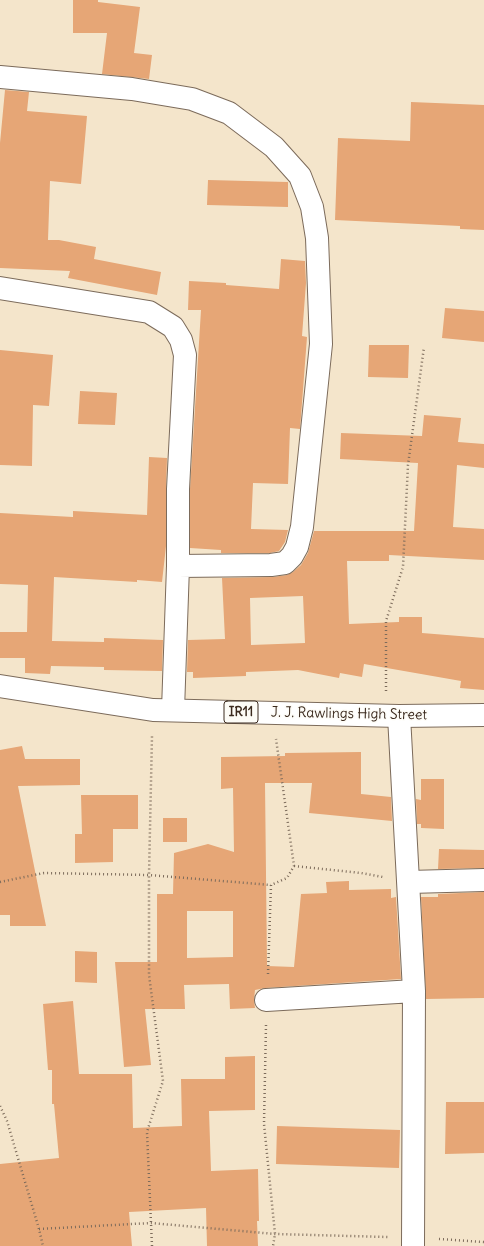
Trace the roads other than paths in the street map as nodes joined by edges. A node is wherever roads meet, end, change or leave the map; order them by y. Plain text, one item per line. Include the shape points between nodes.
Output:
1 (0, 77) edge
2 (0, 288) edge
3 (178, 566) junction
4 (0, 686) edge
5 (163, 710) junction
6 (484, 715) edge
7 (393, 716) junction
8 (484, 880) edge
9 (409, 882) junction
10 (414, 992) junction
11 (266, 1000) dead end
12 (413, 1242) edge

1 - 3 street via 132,89 192,99 229,114 274,147 300,176 312,207 317,238 321,344 302,528 297,547 285,563
2 - 3 street via 149,312 173,327 181,340 185,355 178,489
3 - 5 street
4 - 5 street, J. J. Rawlings High Street / IR11
5 - 7 street, J. J. Rawlings High Street / IR11
6 - 7 street, J. J. Rawlings High Street / IR11
7 - 9 street
8 - 9 street
9 - 10 street
10 - 11 street
10 - 12 street

